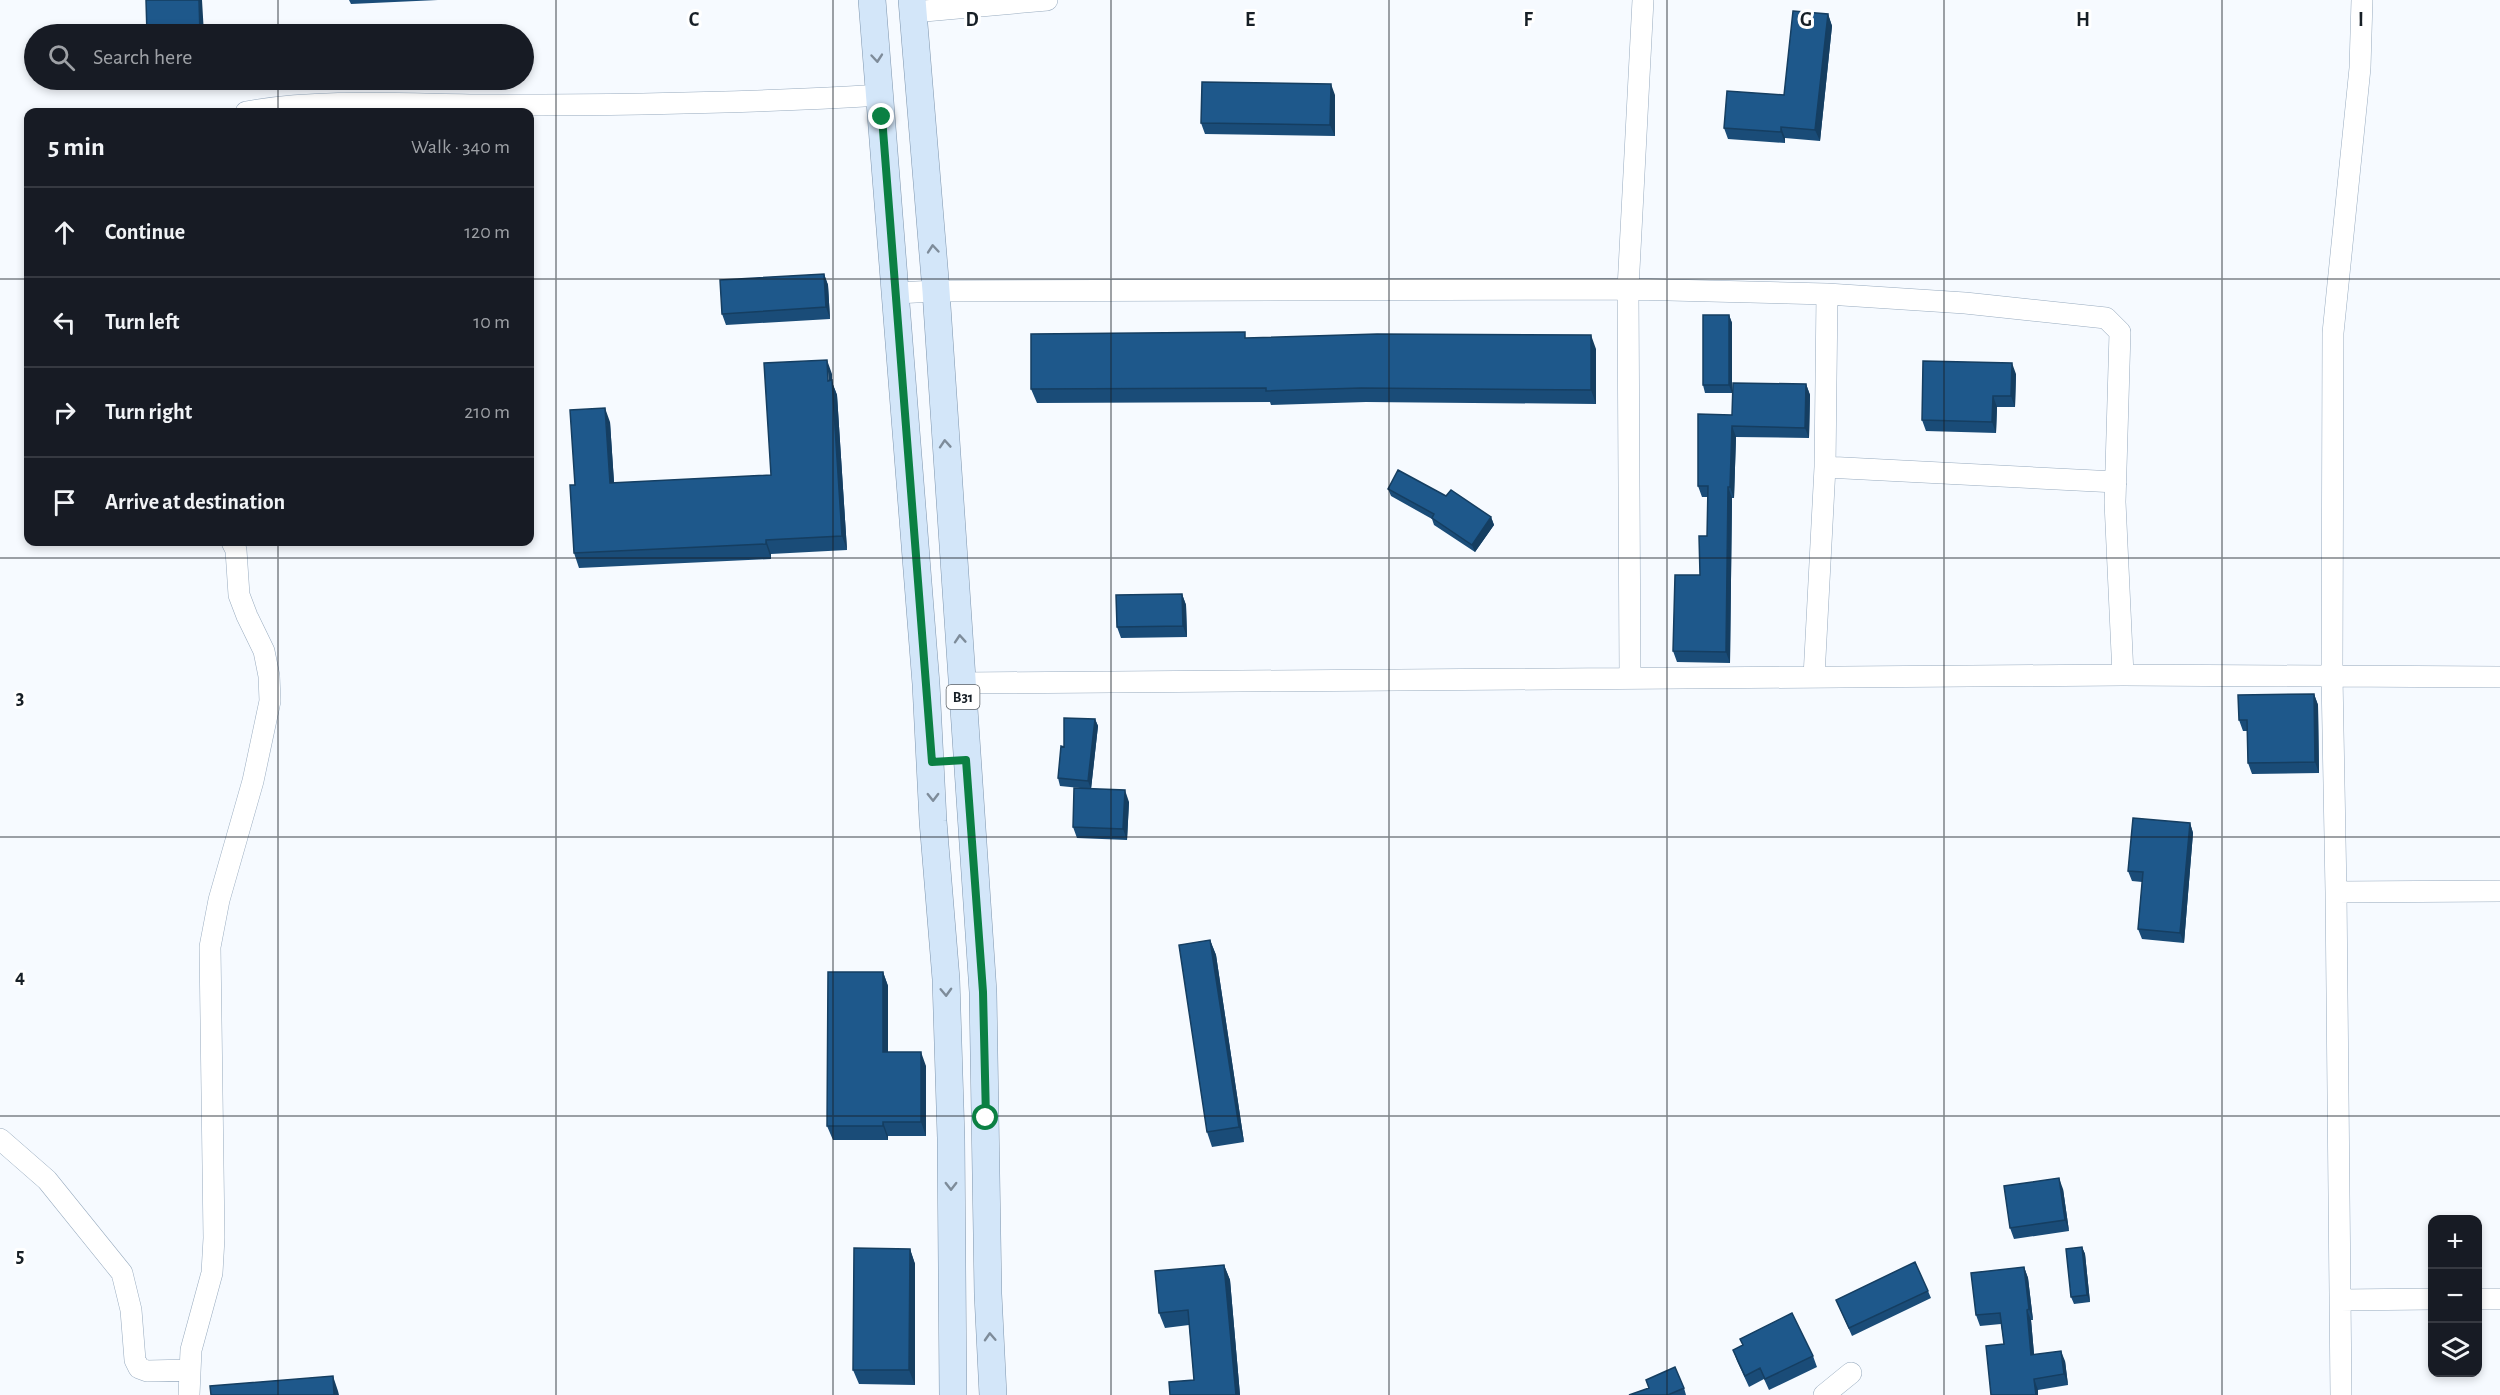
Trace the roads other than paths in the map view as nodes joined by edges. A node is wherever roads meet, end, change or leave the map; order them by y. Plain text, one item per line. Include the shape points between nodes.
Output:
1 (872, 0) edge
2 (1047, 0) edge
3 (1643, 0) edge
4 (2362, 0) edge
5 (912, 6) edge
6 (880, 95) junction
7 (276, 108) edge
8 (1628, 289) junction
9 (936, 291) junction
10 (896, 293) junction
11 (1827, 294) junction
12 (1825, 467) junction
13 (2116, 482) junction
14 (233, 546) edge
15 (2123, 675) junction
16 (1814, 676) junction
17 (2332, 676) junction
18 (1630, 677) junction
19 (2500, 677) edge
20 (963, 683) junction
21 (966, 760) junction
22 (932, 762) junction
23 (2500, 891) edge
24 (2336, 892) junction
25 (0, 1139) edge
26 (2428, 1299) edge
27 (2482, 1299) edge
28 (2500, 1299) edge
29 (2340, 1300) junction
30 (190, 1370) junction
31 (1851, 1373) dead end
32 (189, 1395) edge
33 (953, 1395) edge
34 (993, 1395) edge
35 (1824, 1395) edge
36 (2341, 1395) edge

1 -> 6 main road, B31
2 - 5 street
3 - 8 street
4 - 17 street via 2360,68 2333,333
9 -> 5 main road, B31
6 - 7 street via 573,105
6 - 10 main road, B31
8 - 9 street
8 - 11 street
8 - 18 street
9 - 10 street
20 -> 9 main road, B31
10 - 22 main road, B31
11 - 12 street
11 - 13 street via 2106,318 2120,332
12 - 13 street
12 - 16 street
13 - 15 street
14 - 30 street via 239,594 264,651 270,701 210,947 214,1239 212,1273 191,1350
15 - 16 street
15 - 17 street
16 - 18 street
17 - 19 street
17 - 24 street
18 - 20 street
20 - 21 main road, B31
21 - 22 main road
34 -> 21 main road, B31 via 987,1294 983,992
22 -> 33 main road, B31 via 946,979
23 - 24 street
24 - 29 street
25 - 30 street via 47,1180 122,1273 139,1368
26 - 29 street
27 - 28 street
29 - 36 street
30 - 32 street
31 - 35 street

